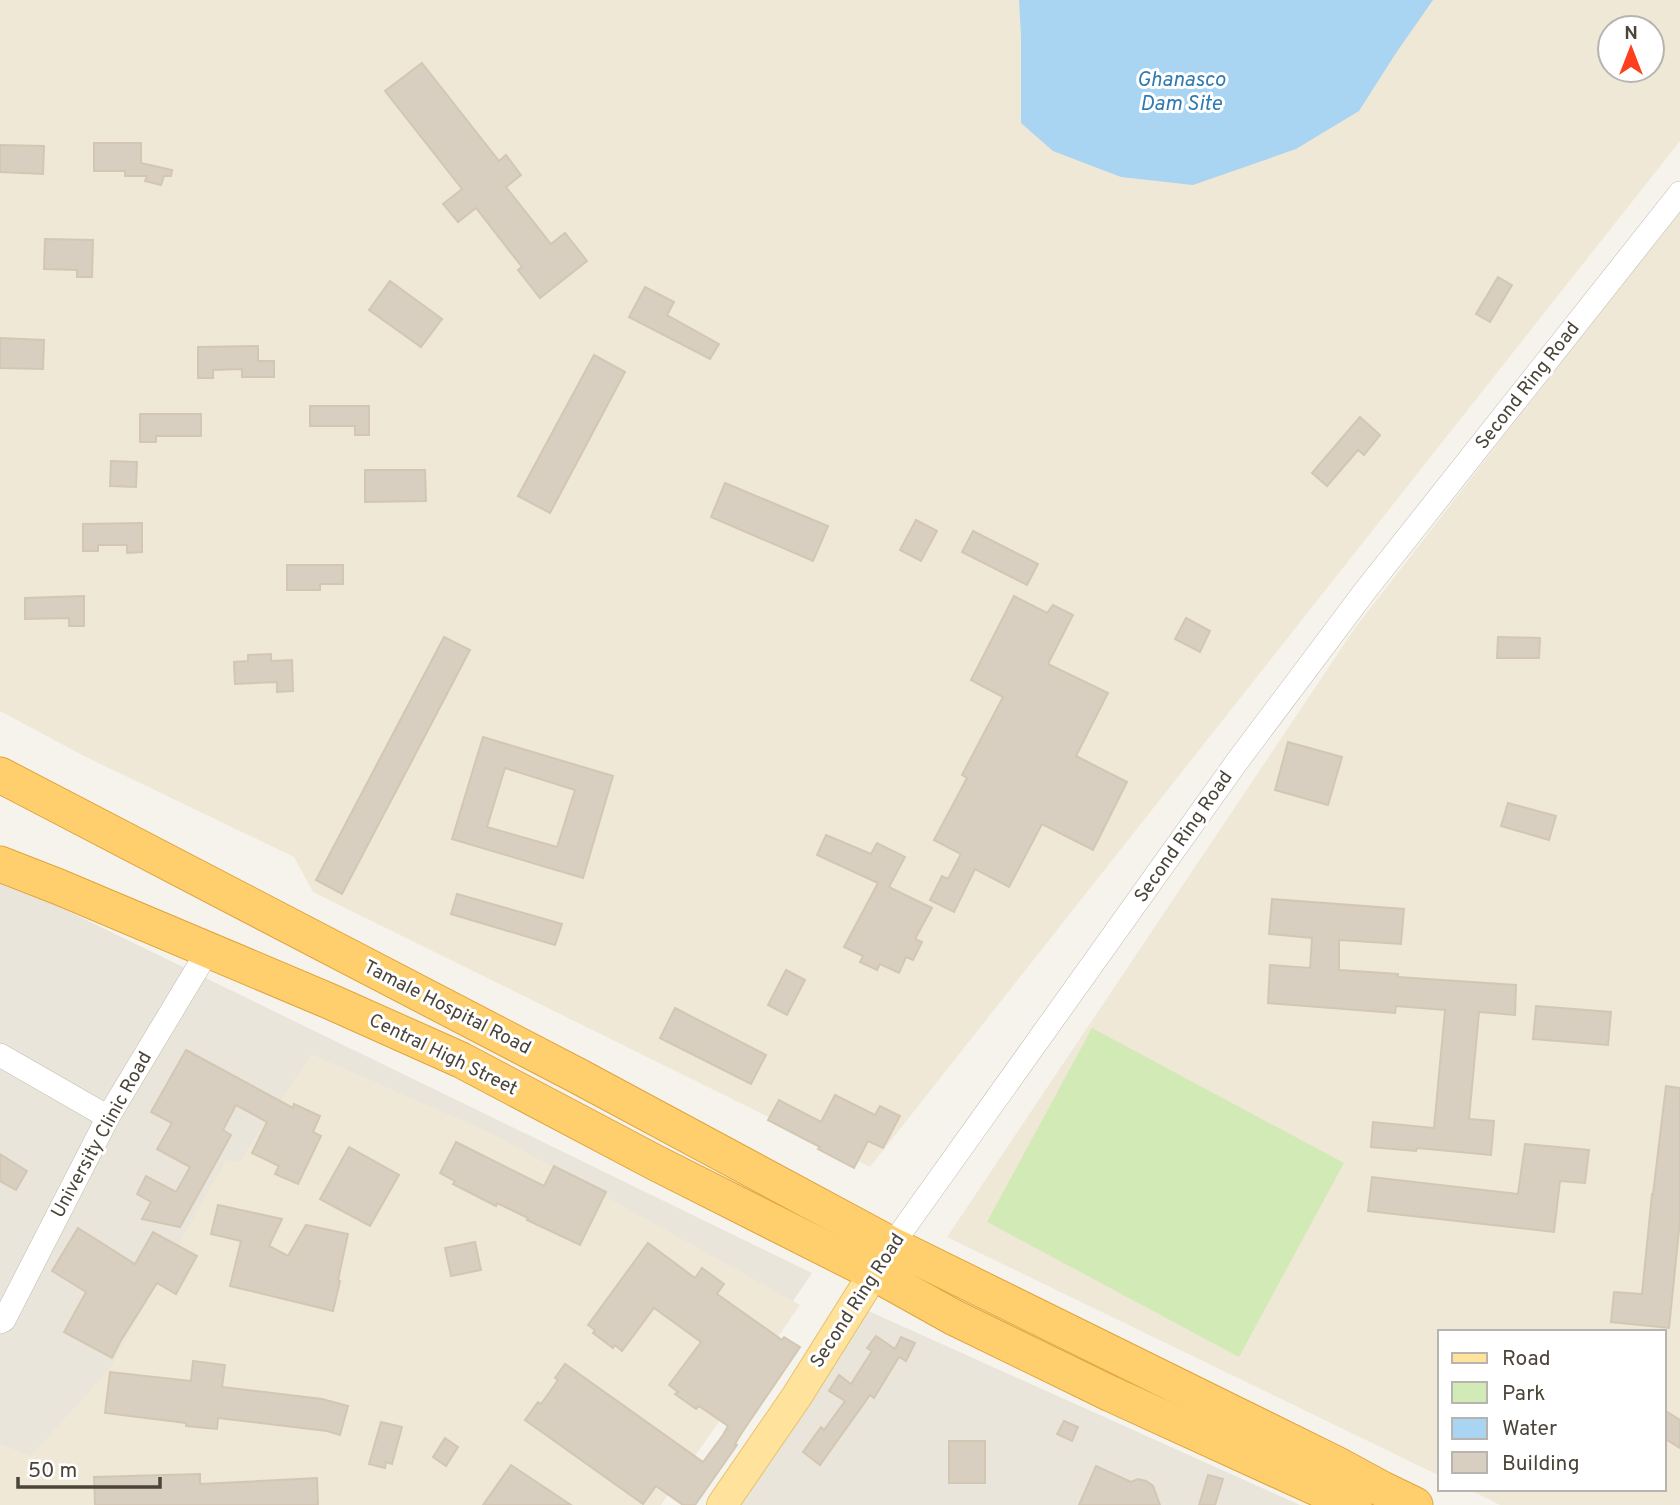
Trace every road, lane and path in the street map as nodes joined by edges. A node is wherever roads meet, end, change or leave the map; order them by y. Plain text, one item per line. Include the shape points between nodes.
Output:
1 (1680, 193) edge
2 (0, 775) edge
3 (0, 864) edge
4 (208, 949) junction
5 (0, 1055) edge
6 (108, 1116) junction
7 (892, 1245) junction
8 (874, 1273) junction
9 (0, 1322) edge
10 (722, 1505) edge
11 (1354, 1505) edge
12 (1415, 1505) edge

1 - 7 street, Second Ring Road via 1340,623
2 - 7 highway, Tamale Hospital Road
3 - 4 highway, Central High Street
4 - 6 street, University Clinic Road
4 - 8 highway, Central High Street via 461,1060
5 - 6 street
6 - 9 street, University Clinic Road
7 - 8 main road, Second Ring Road
7 - 12 highway, Tamale Hospital Road
8 - 10 main road, Second Ring Road
8 - 11 highway, Central High Street via 1086,1382

